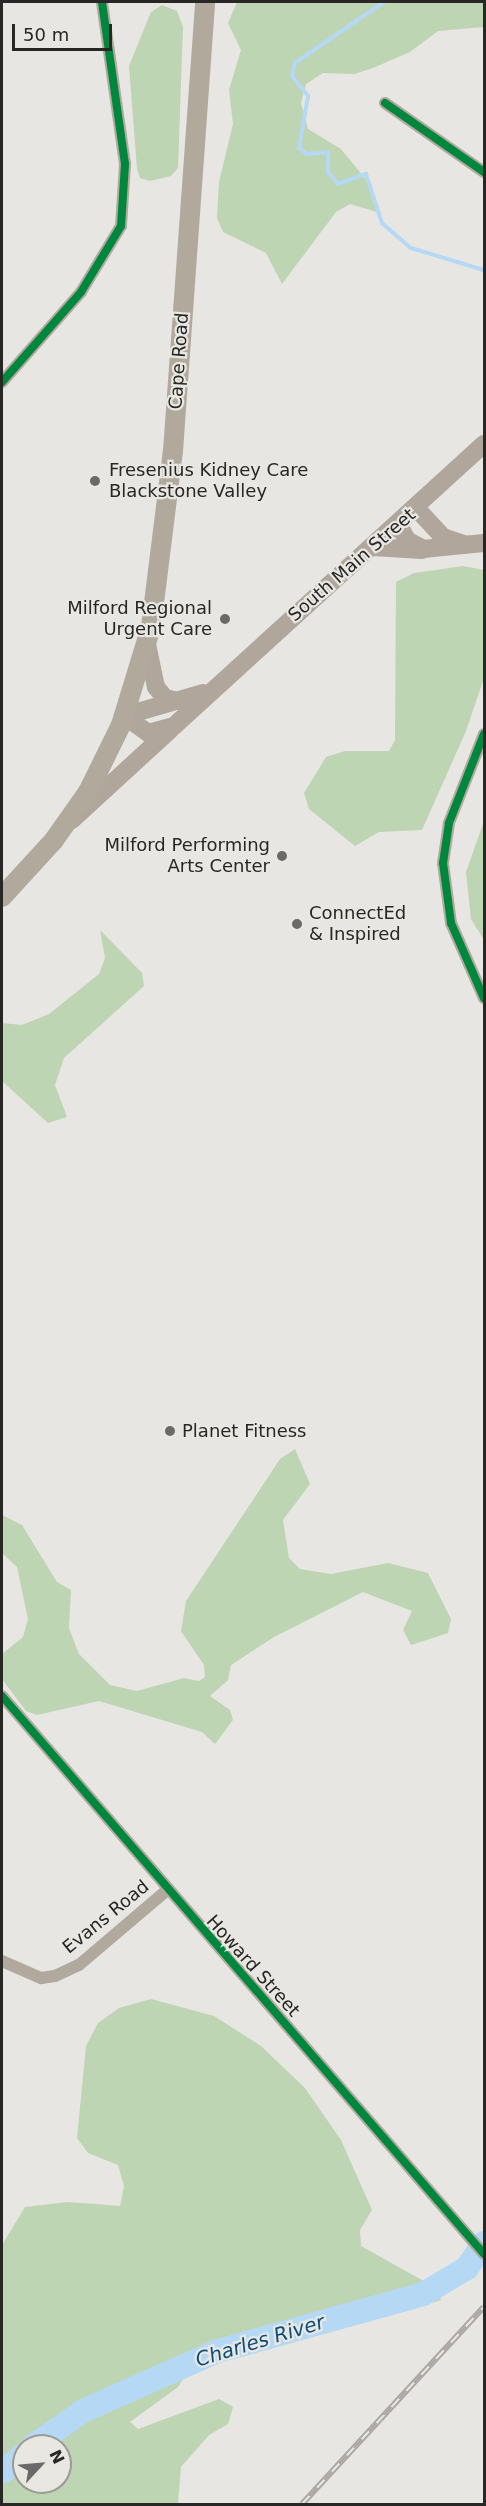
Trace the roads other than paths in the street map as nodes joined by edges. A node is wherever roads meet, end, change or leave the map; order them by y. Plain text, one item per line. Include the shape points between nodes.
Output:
1 (102, 2) edge
2 (206, 2) edge
3 (385, 103) dead end
4 (484, 172) edge
5 (2, 382) edge
6 (484, 444) edge
7 (417, 509) junction
8 (399, 525) junction
9 (484, 543) edge
10 (465, 545) junction
11 (373, 547) junction
12 (428, 549) junction
13 (147, 644) junction
14 (216, 684) junction
15 (182, 702) junction
16 (124, 716) junction
17 (177, 723) junction
18 (484, 734) edge
19 (66, 825) junction
20 (2, 897) edge
21 (484, 998) edge
22 (2, 1696) edge
23 (166, 1891) junction
24 (2, 1961) edge
25 (484, 2254) edge

1 - 5 street via 125,164 120,226 89,283
2 - 13 main road, Cape Road via 168,498
3 - 4 street
6 - 7 main road, South Main Street
7 - 8 main road, South Main Street
7 - 10 main road via 443,537
8 - 11 main road, South Main Street
8 - 12 main road via 411,543
9 - 10 main road
10 - 12 main road
11 - 12 main road
11 - 14 main road, South Main Street
13 - 15 main road via 156,687 169,700
13 - 16 main road, Cape Road
14 - 15 main road, South Main Street
14 - 17 main road, South Main Street
15 - 16 main road, South Main Street
16 - 17 main road, South Main Street via 148,733
16 - 19 main road
17 - 19 main road
18 - 21 street via 449,823 443,863 451,923
19 - 20 main road
22 - 23 street, Howard Street
23 - 24 street, Evans Road via 79,1965 55,1977 41,1978
23 - 25 street, Howard Street

